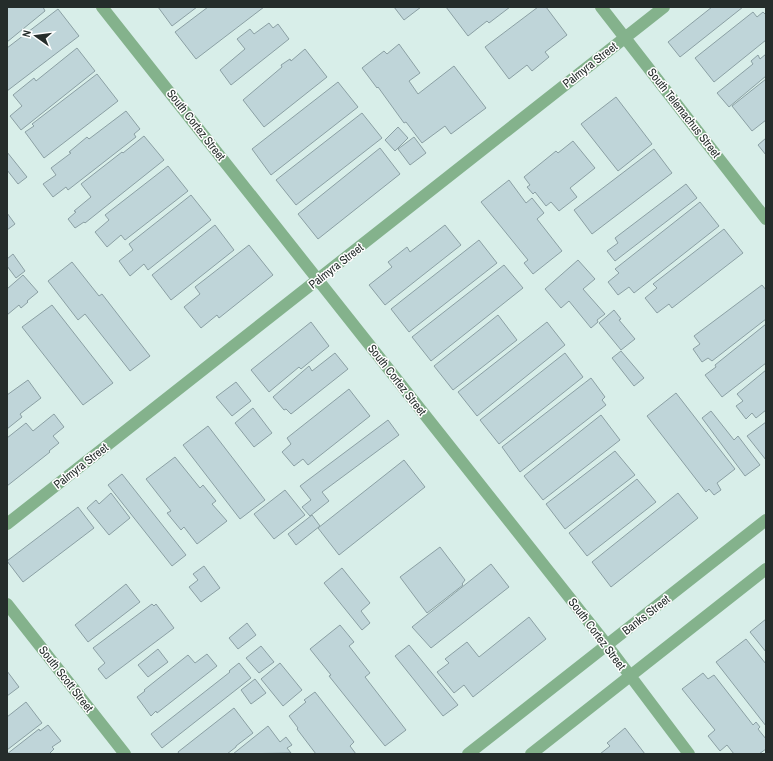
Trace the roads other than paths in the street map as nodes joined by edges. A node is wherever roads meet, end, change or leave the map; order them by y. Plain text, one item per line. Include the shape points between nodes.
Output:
1 (102, 7) edge
2 (601, 7) edge
3 (664, 7) edge
4 (625, 38) junction
5 (766, 219) edge
6 (318, 280) junction
7 (766, 520) edge
8 (7, 524) edge
9 (766, 569) edge
10 (7, 604) edge
11 (607, 645) junction
12 (630, 677) junction
13 (125, 754) edge
14 (468, 754) edge
15 (531, 754) edge
16 (689, 754) edge

1 - 6 street, South Cortez Street
2 - 4 street, South Telemachus Street
3 - 4 street, Palmyra Street
4 - 5 street, South Telemachus Street
4 - 6 street, Palmyra Street
6 - 8 street, Palmyra Street
6 - 11 street, South Cortez Street
7 - 11 street, Banks Street
9 - 12 street
10 - 13 street, South Scott Street
11 - 12 street, South Cortez Street
11 - 14 street, Banks Street
12 - 15 street
12 - 16 street, South Cortez Street

